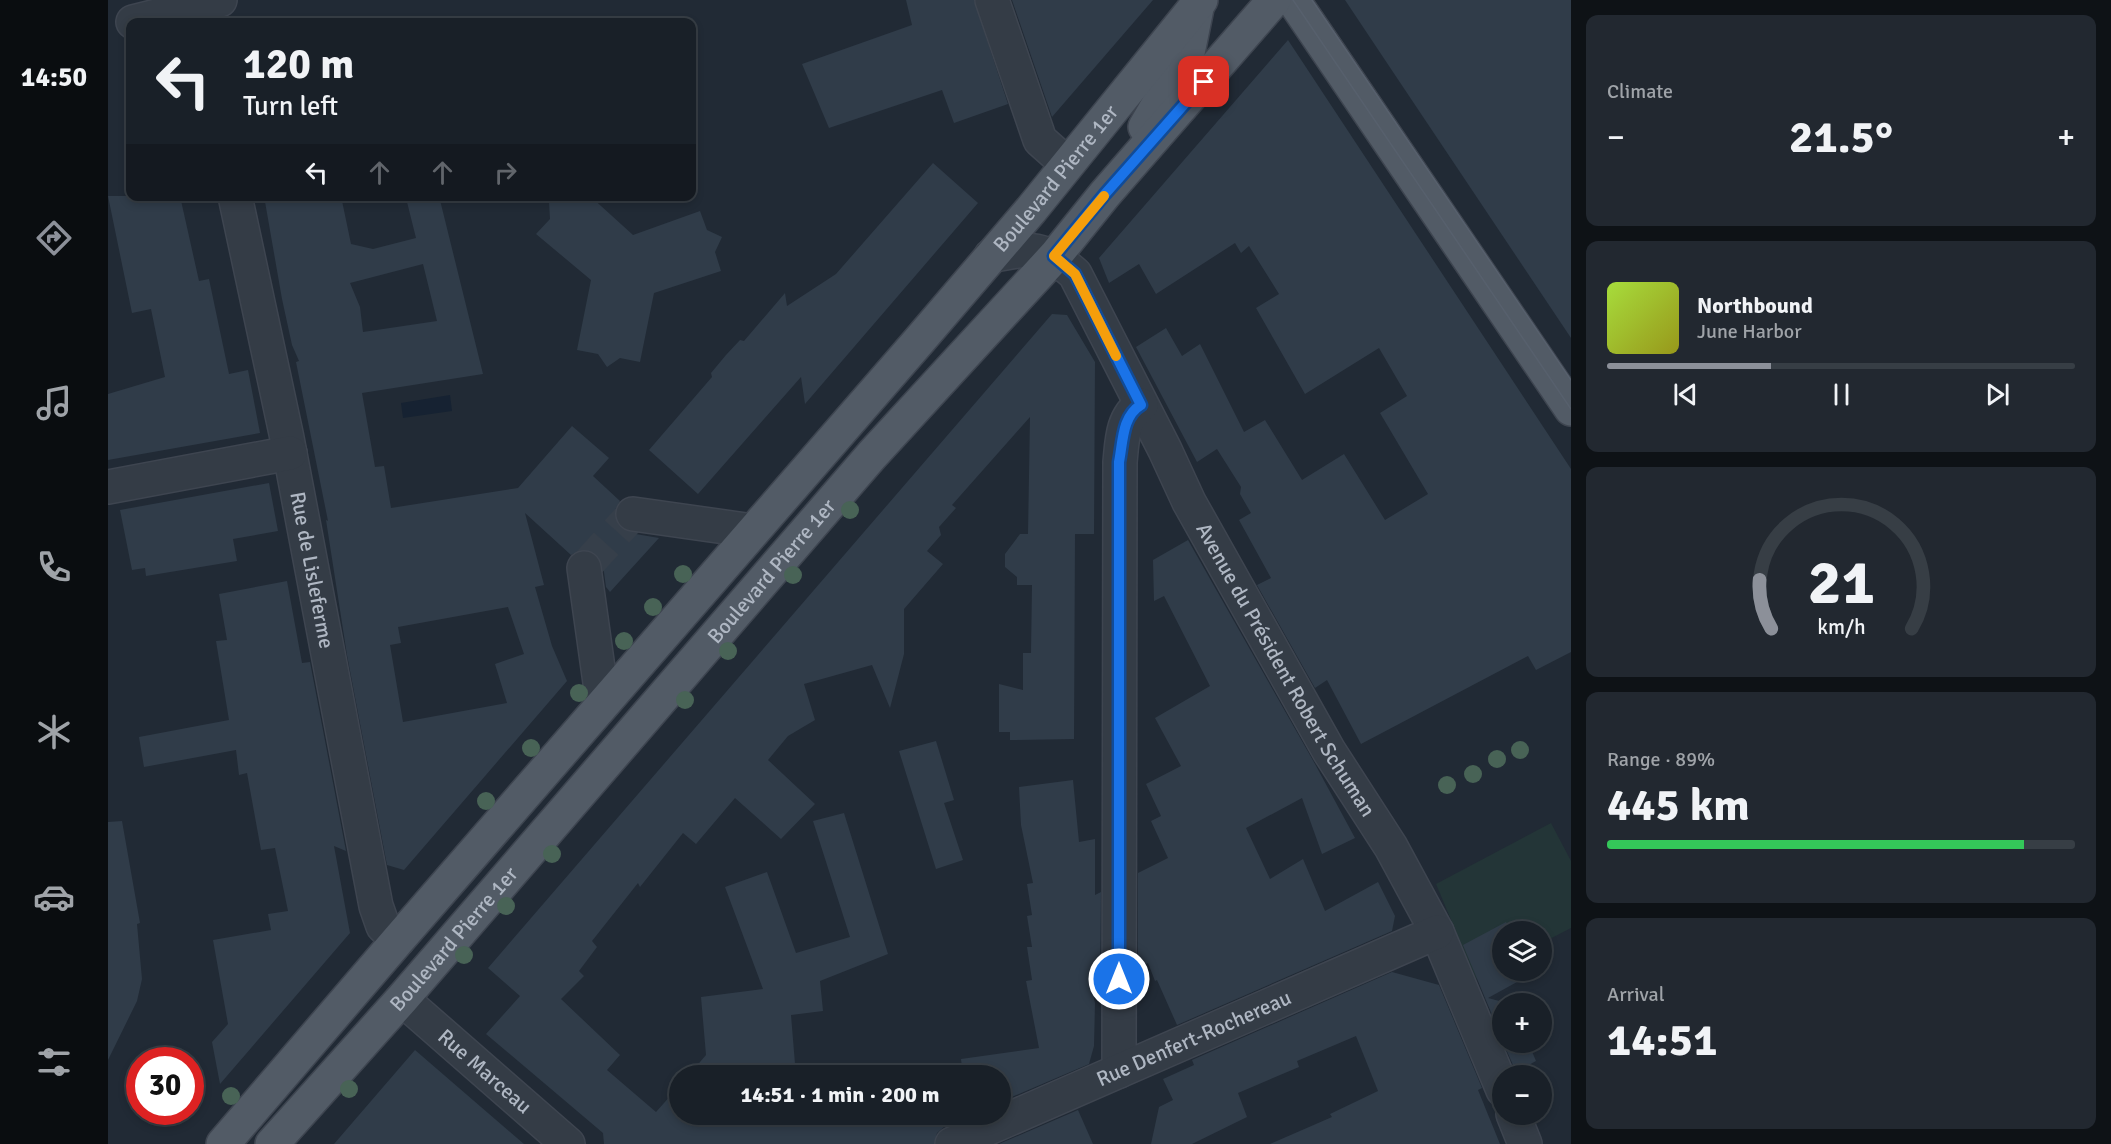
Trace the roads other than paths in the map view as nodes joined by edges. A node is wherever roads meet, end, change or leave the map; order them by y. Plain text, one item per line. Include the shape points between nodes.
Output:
1 (992, 0) edge
2 (1274, 0) edge
3 (1293, 0) edge
4 (1199, 2) edge
5 (201, 7) edge
6 (154, 18) edge
7 (126, 24) edge
8 (108, 29) edge
9 (1067, 164) junction
10 (1105, 194) junction
11 (236, 201) edge
12 (991, 256) junction
13 (1054, 256) junction
14 (1141, 405) junction
15 (1571, 409) edge
16 (290, 453) junction
17 (108, 487) edge
18 (633, 514) dead end
19 (753, 531) junction
20 (584, 568) dead end
21 (603, 704) junction
22 (1437, 932) junction
23 (398, 940) junction
24 (402, 999) junction
25 (1493, 1065) edge
26 (1119, 1071) junction
27 (1517, 1125) edge
28 (223, 1144) edge
29 (272, 1144) edge
30 (568, 1144) edge
31 (952, 1144) edge
32 (1525, 1144) edge

1 - 9 street via 1040,140
2 - 10 main road, Boulevard Pierre 1er
3 - 15 main road
4 - 9 main road, Boulevard Pierre 1er
4 - 10 main road via 1188,53
5 - 6 street
7 - 8 street
9 - 12 main road, Boulevard Pierre 1er
10 - 13 main road, Boulevard Pierre 1er
11 - 16 street, Rue de Lisleferme
12 - 13 street via 1035,250
12 - 19 main road, Boulevard Pierre 1er
13 - 14 street, Avenue du Président Robert Schuman via 1075,274
13 - 24 main road, Boulevard Pierre 1er via 865,464
14 - 22 street, Avenue du Président Robert Schuman via 1189,502 1323,741 1391,847
14 - 26 street via 1133,410 1124,429 1119,462
16 - 17 street
16 - 23 street, Rue de Lisleferme via 376,906 383,926
18 - 19 street
19 - 21 main road, Boulevard Pierre 1er
20 - 21 street
21 - 23 main road, Boulevard Pierre 1er
22 - 25 street, Avenue du Président Robert Schuman
22 - 26 street, Rue Denfert-Rochereau
23 - 28 main road, Boulevard Pierre 1er
24 - 29 main road, Boulevard Pierre 1er
24 - 30 street, Rue Marceau
26 - 31 street, Rue Denfert-Rochereau
27 - 32 street

